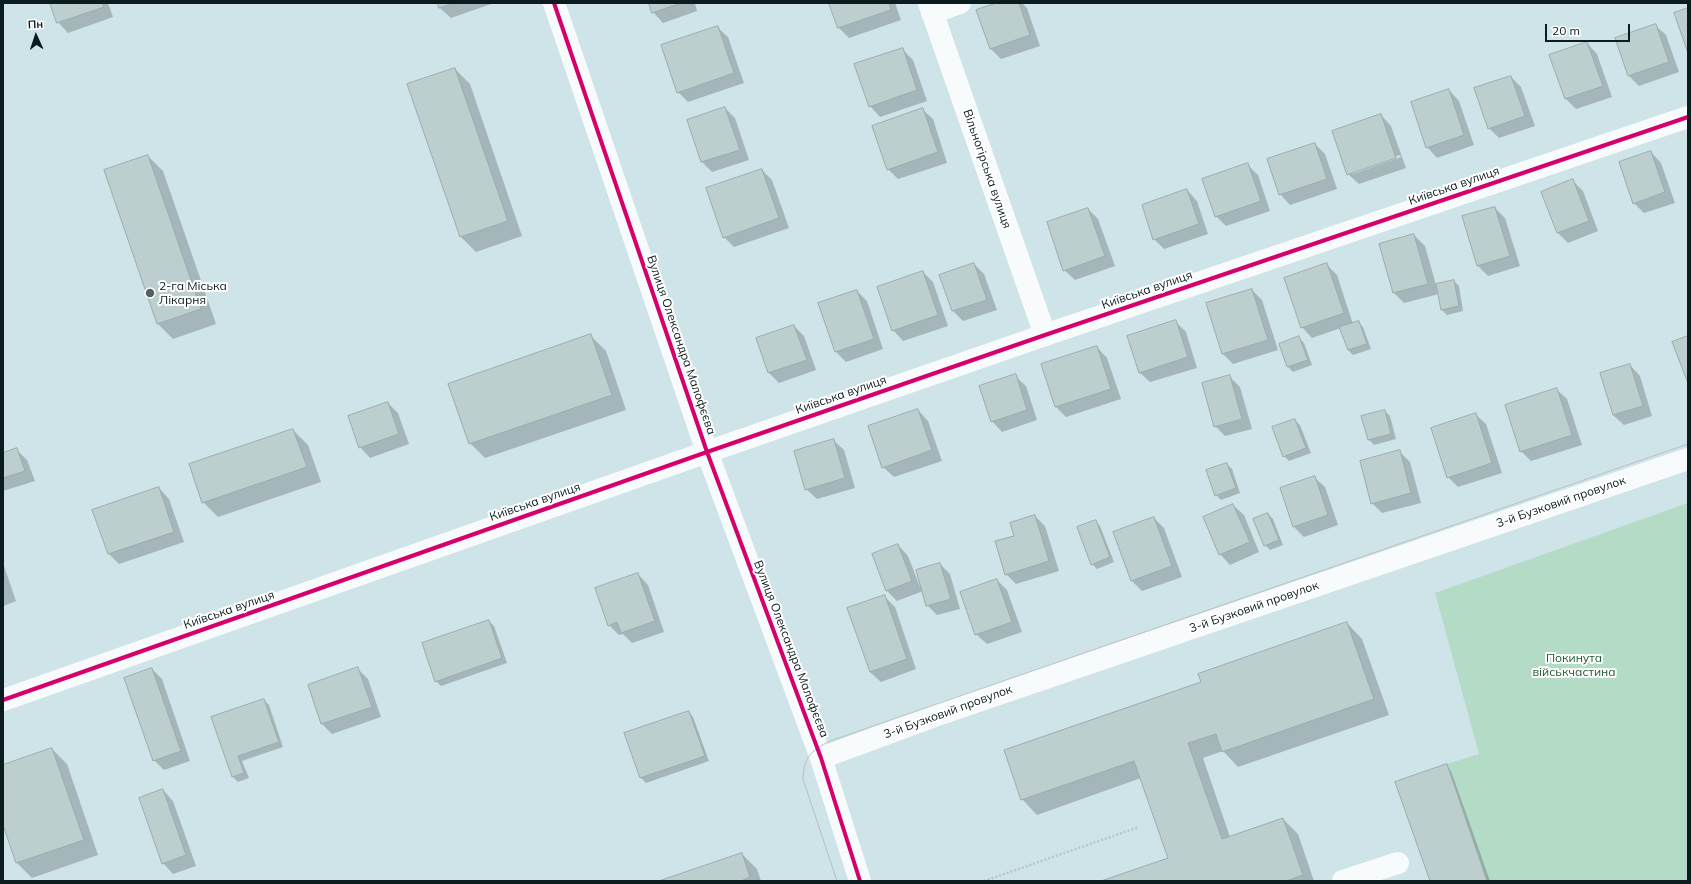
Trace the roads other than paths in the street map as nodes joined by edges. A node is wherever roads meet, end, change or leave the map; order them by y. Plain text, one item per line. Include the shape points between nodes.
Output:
1 (554, 3) edge
2 (960, 3) edge
3 (930, 8) edge
4 (1688, 117) edge
5 (1045, 335) junction
6 (707, 452) junction
7 (1688, 459) edge
8 (3, 700) edge
9 (821, 758) junction
10 (1398, 863) dead end
11 (860, 881) edge
12 (1343, 881) edge

1 - 6 street, Вулиця Олександра Малофєєва
2 - 3 street
3 - 5 street, Вільногірська вулиця
4 - 5 street, Київська вулиця
5 - 6 street, Київська вулиця
6 - 8 street, Київська вулиця
6 - 9 street, Вулиця Олександра Малофєєва
7 - 9 street, 3-й Бузковий провулок via 943,713
9 - 11 street
10 - 12 street

